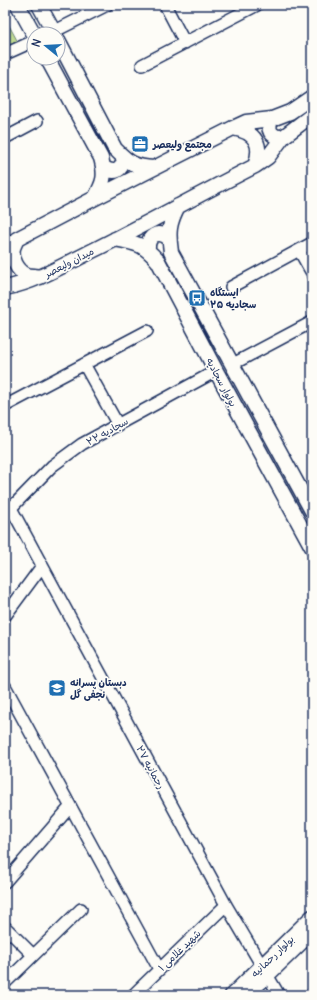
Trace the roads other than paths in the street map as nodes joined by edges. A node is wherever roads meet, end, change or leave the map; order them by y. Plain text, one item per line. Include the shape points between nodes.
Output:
1 (18, 5) edge
2 (39, 5) edge
3 (107, 5) edge
4 (165, 5) edge
5 (257, 5) edge
6 (30, 26) edge
7 (50, 26) edge
8 (66, 28) edge
9 (185, 43) junction
10 (26, 45) edge
11 (5, 54) edge
12 (66, 57) edge
13 (142, 65) dead end
14 (51, 66) edge
15 (312, 97) edge
16 (312, 115) edge
17 (272, 119) junction
18 (36, 121) dead end
19 (233, 128) junction
20 (283, 137) junction
21 (5, 138) edge
22 (124, 158) junction
23 (254, 166) junction
24 (104, 168) junction
25 (154, 168) junction
26 (95, 198) junction
27 (178, 206) junction
28 (169, 238) junction
29 (17, 239) junction
30 (115, 239) junction
31 (312, 243) edge
32 (5, 249) edge
33 (148, 249) junction
34 (299, 250) junction
35 (312, 273) edge
36 (40, 276) junction
37 (231, 287) dead end
38 (5, 288) edge
39 (312, 322) edge
40 (147, 331) dead end
41 (84, 364) junction
42 (233, 364) junction
43 (216, 371) junction
44 (5, 406) edge
45 (118, 425) junction
46 (8, 511) edge
47 (312, 511) edge
48 (312, 547) edge
49 (42, 566) junction
50 (5, 616) edge
51 (5, 686) edge
52 (70, 807) junction
53 (5, 882) edge
54 (226, 905) junction
55 (81, 909) dead end
56 (312, 917) edge
57 (5, 927) edge
58 (312, 932) edge
59 (33, 955) junction
60 (159, 969) junction
61 (264, 971) junction
62 (5, 983) edge
63 (133, 995) edge
64 (232, 995) edge
65 (247, 995) edge
66 (279, 995) edge

1 - 6 main road
2 - 7 main road
3 - 8 street
4 - 9 street
5 - 9 street
9 - 13 street
10 - 11 street
12 - 22 main road via 115,149
14 - 24 main road
15 - 17 main road via 290,112
16 - 20 main road, میدان ولیعصر
17 - 19 main road via 246,122
17 - 20 main road via 269,124 272,135
18 - 21 street
19 - 23 main road via 244,130 253,136 258,145 259,156
19 - 25 main road
20 - 23 main road, میدان ولیعصر via 268,157
22 - 24 main road via 123,166 118,170 110,172
22 - 25 main road via 138,167
23 - 27 main road, میدان ولیعصر
24 - 26 main road via 102,184
25 - 26 main road
26 - 29 main road
27 - 28 main road, بولوار سجادیه via 169,228
27 - 30 main road, میدان ولیعصر
28 - 33 main road via 159,233 154,235 147,244
28 - 42 main road, بولوار سجادیه via 171,252
29 - 32 main road
29 - 36 main road, میدان ولیعصر via 13,248 15,263 27,275
30 - 33 main road
30 - 36 main road, میدان ولیعصر
31 - 34 street
33 - 43 main road, بولوار سجادیه via 158,261
34 - 35 street
34 - 37 street
36 - 38 main road via 20,285
39 - 42 street
40 - 41 street
41 - 44 street
41 - 45 street
42 - 47 main road, بولوار سجادیه
43 - 45 street, سجادیه ۲۲
43 - 48 main road, بولوار سجادیه
45 - 46 street, سجادیه ۲۲ via 82,444 52,466
46 - 49 street, رحمانیه ۲۷
49 - 50 street
49 - 54 street, رحمانیه ۲۷
51 - 52 street
52 - 53 street
52 - 60 street
54 - 60 street, شهید غلامی ۱
54 - 61 street, رحمانیه ۲۷
55 - 59 street
56 - 61 main road, بولوار رحمانیه
57 - 59 street
58 - 61 main road, بولوار رحمانیه
59 - 62 street
60 - 63 street, شهید غلامی ۱
61 - 64 main road, بولوار رحمانیه
61 - 65 main road, بولوار رحمانیه
61 - 66 street, رحمانیه ۲۷

